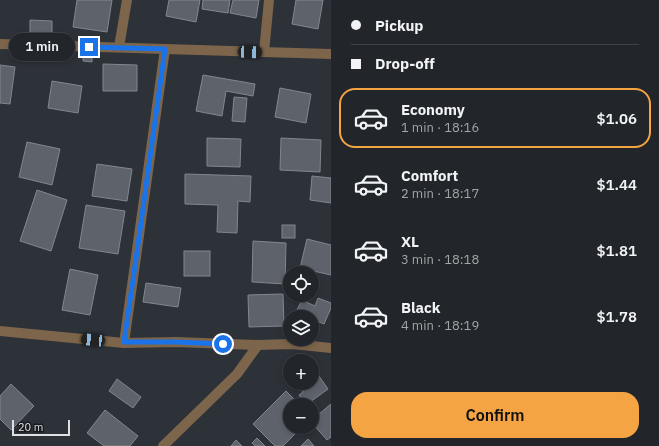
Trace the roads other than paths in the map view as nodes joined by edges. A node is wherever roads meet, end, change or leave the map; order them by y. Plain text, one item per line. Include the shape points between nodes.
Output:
1 (127, 0) edge
2 (269, 0) edge
3 (0, 44) edge
4 (119, 48) junction
5 (165, 49) junction
6 (264, 52) junction
7 (331, 54) edge
8 (0, 331) edge
9 (124, 342) junction
10 (258, 345) junction
11 (331, 348) edge
12 (163, 446) edge

1 - 4 street
2 - 6 street
3 - 4 street
4 - 5 street
5 - 6 street
5 - 9 street
6 - 7 street
8 - 9 street
9 - 10 street
10 - 11 street via 292,344
10 - 12 street via 238,374

